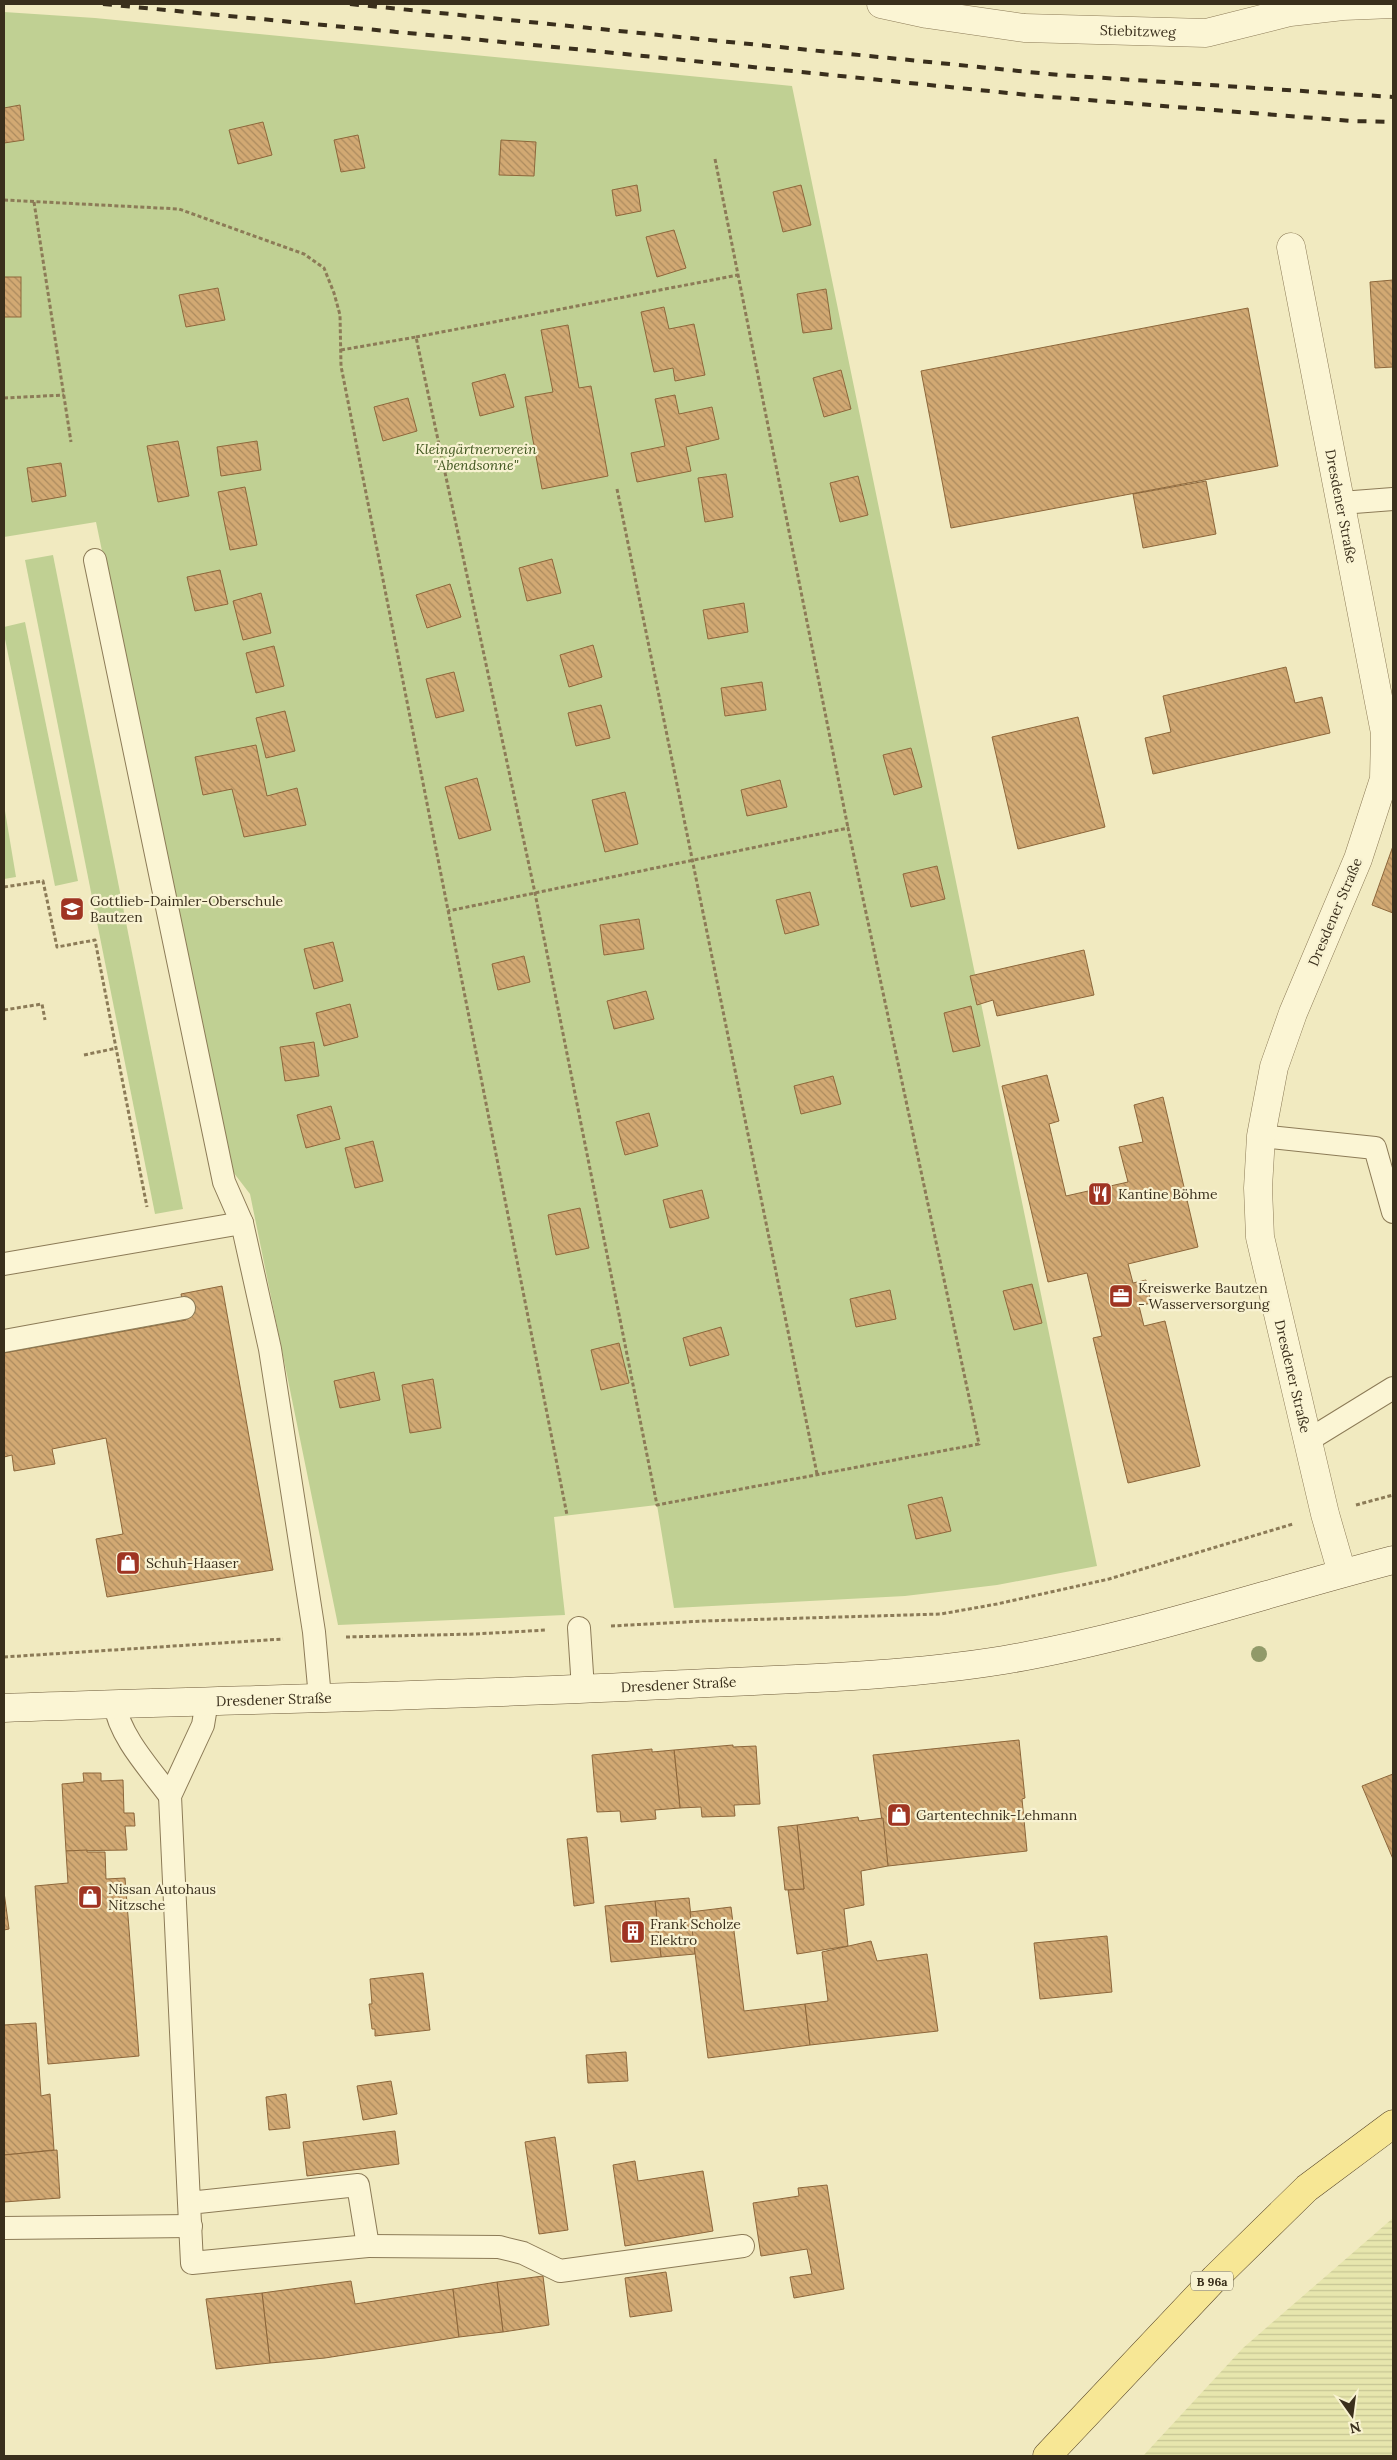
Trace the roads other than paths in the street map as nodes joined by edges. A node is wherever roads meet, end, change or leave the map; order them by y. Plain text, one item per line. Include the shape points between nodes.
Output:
1 (881, 4) edge
2 (1393, 4) edge
3 (1291, 247) dead end
4 (1393, 499) edge
5 (1341, 503) junction
6 (95, 560) dead end
7 (1261, 1136) junction
8 (1393, 1212) edge
9 (242, 1223) junction
10 (4, 1264) edge
11 (184, 1308) dead end
12 (4, 1341) edge
13 (1393, 1388) edge
14 (1307, 1441) junction
15 (1393, 1560) edge
16 (1342, 1573) junction
17 (579, 1628) road end
18 (583, 1689) junction
19 (320, 1698) junction
20 (207, 1701) junction
21 (115, 1704) junction
22 (4, 1708) edge
23 (170, 1796) junction
24 (1393, 2124) edge
25 (189, 2203) junction
26 (190, 2226) junction
27 (4, 2228) edge
28 (368, 2246) junction
29 (743, 2246) dead end
30 (1047, 2456) edge

1 - 2 street, Stiebitzweg via 1024,28 1206,33 1290,12
3 - 5 street, Dresdener Straße
4 - 5 lane
5 - 7 street, Dresdener Straße via 1385,734 1384,780 1358,859 1274,1067
6 - 9 lane via 224,1182
7 - 8 lane via 1375,1148
7 - 14 street, Dresdener Straße via 1260,1237
9 - 10 lane
9 - 19 lane via 270,1349 314,1637
11 - 12 lane
13 - 14 lane
14 - 16 street, Dresdener Straße
15 - 16 street, Dresdener Straße
16 - 18 street, Dresdener Straße via 1106,1638 1006,1660 874,1674
17 - 18 lane
18 - 19 street, Dresdener Straße
19 - 20 street, Dresdener Straße
20 - 21 street, Dresdener Straße
20 - 23 lane via 203,1725
21 - 22 street, Dresdener Straße
21 - 23 lane via 116,1716 123,1730
23 - 25 lane
24 - 30 main road, B 96a via 1307,2188 1214,2278
25 - 26 lane
25 - 28 lane via 358,2185
26 - 27 lane
26 - 28 lane via 192,2264
28 - 29 lane via 499,2247 523,2252 560,2271

